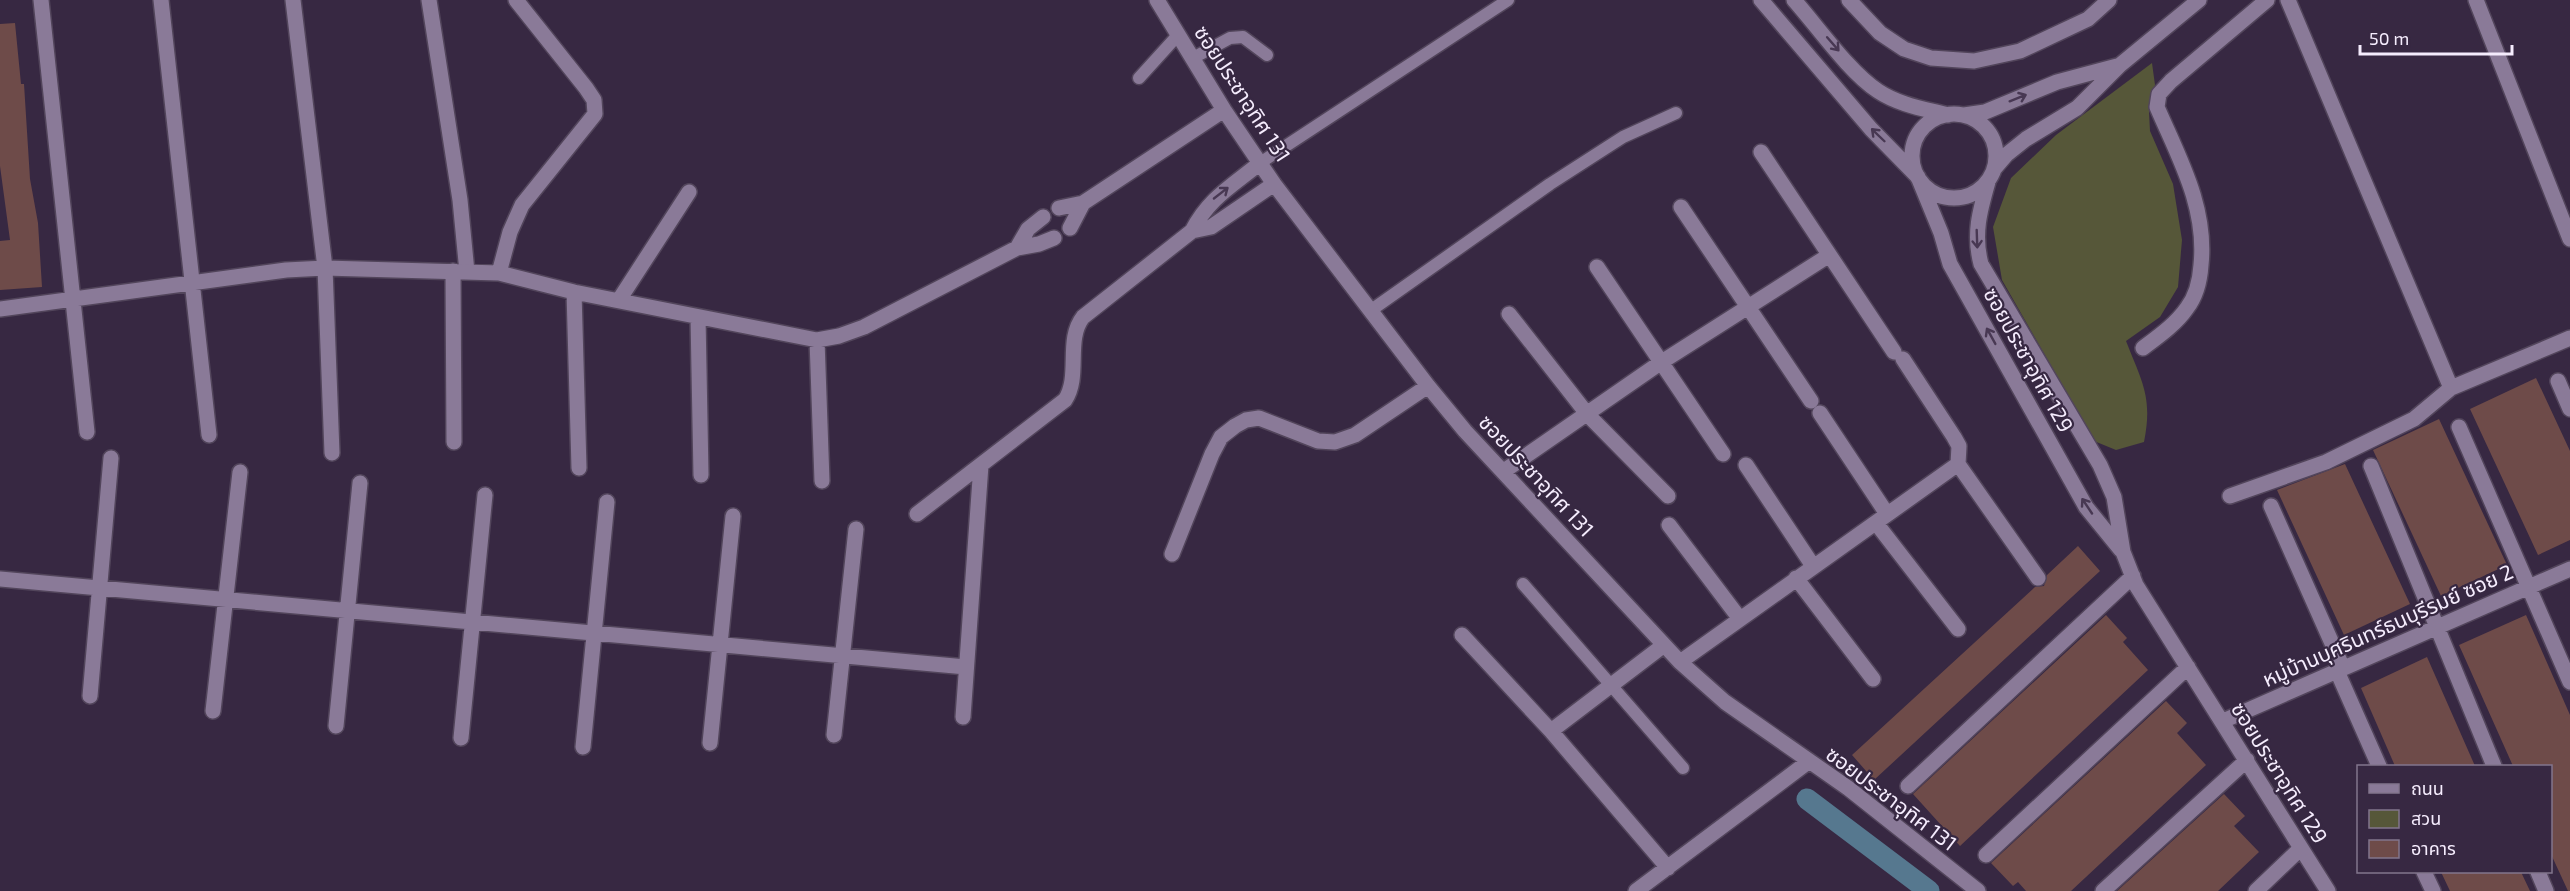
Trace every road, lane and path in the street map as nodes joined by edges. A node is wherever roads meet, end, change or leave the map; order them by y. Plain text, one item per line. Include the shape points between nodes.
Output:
1 (41, 0) edge
2 (161, 0) edge
3 (293, 0) edge
4 (429, 0) edge
5 (516, 0) edge
6 (1157, 0) edge
7 (1508, 0) edge
8 (1761, 0) edge
9 (1794, 0) edge
10 (1849, 0) edge
11 (2109, 0) edge
12 (2199, 0) edge
13 (2267, 0) edge
14 (2288, 0) edge
15 (2476, 0) edge
16 (1178, 35) junction
17 (1267, 55) dead end
18 (1193, 58) junction
19 (2120, 65) junction
20 (1139, 78) dead end
21 (1224, 110) junction
22 (1676, 113) dead end
23 (1956, 115) junction
24 (1761, 152) dead end
25 (1260, 163) junction
26 (1991, 176) junction
27 (1918, 177) junction
28 (1274, 184) junction
29 (689, 192) dead end
30 (1083, 203) junction
31 (1681, 207) dead end
32 (1059, 208) dead end
33 (1043, 217) dead end
34 (1070, 228) dead end
35 (1192, 231) junction
36 (1054, 238) dead end
37 (2570, 239) edge
38 (1017, 248) junction
39 (1828, 256) junction
40 (1597, 267) dead end
41 (325, 268) junction
42 (460, 272) junction
43 (499, 273) junction
44 (193, 284) junction
45 (574, 292) junction
46 (73, 300) junction
47 (619, 300) junction
48 (1748, 305) junction
49 (0, 309) edge
50 (1370, 311) junction
51 (1509, 314) dead end
52 (698, 317) junction
53 (2570, 338) edge
54 (817, 340) junction
55 (2143, 348) dead end
56 (1660, 363) junction
57 (2558, 381) dead end
58 (1428, 386) junction
59 (2451, 388) junction
60 (2570, 409) edge
61 (1588, 415) junction
62 (2459, 427) dead end
63 (87, 432) dead end
64 (209, 435) dead end
65 (454, 442) dead end
66 (332, 453) dead end
67 (1723, 454) dead end
68 (111, 458) dead end
69 (1958, 464) junction
70 (981, 465) junction
71 (1746, 465) dead end
72 (2371, 466) dead end
73 (579, 468) dead end
74 (1504, 471) junction
75 (240, 472) dead end
76 (701, 475) dead end
77 (822, 481) dead end
78 (360, 483) dead end
79 (485, 495) dead end
80 (1668, 496) dead end
81 (2230, 496) dead end
82 (607, 502) dead end
83 (2271, 506) dead end
84 (917, 514) dead end
85 (733, 516) dead end
86 (1882, 519) junction
87 (1669, 525) dead end
88 (856, 529) dead end
89 (2123, 552) junction
90 (1172, 554) dead end
91 (1813, 566) junction
92 (2570, 569) edge
93 (2133, 576) junction
94 (1796, 578) junction
95 (2038, 578) dead end
96 (0, 579) edge
97 (1523, 584) dead end
98 (2529, 587) junction
99 (101, 588) junction
100 (225, 600) junction
101 (347, 611) junction
102 (1740, 619) junction
103 (473, 622) junction
104 (2436, 626) junction
105 (1958, 629) dead end
106 (596, 634) junction
107 (1462, 635) dead end
108 (720, 645) junction
109 (1664, 645) junction
110 (842, 656) junction
111 (1680, 662) junction
112 (966, 667) junction
113 (2188, 667) junction
114 (2340, 669) junction
115 (1873, 679) dead end
116 (2570, 682) edge
117 (1612, 685) junction
118 (90, 696) dead end
119 (213, 711) dead end
120 (963, 717) dead end
121 (2223, 721) junction
122 (336, 726) dead end
123 (1551, 731) junction
124 (834, 735) dead end
125 (460, 738) dead end
126 (710, 743) dead end
127 (583, 747) dead end
128 (2247, 760) junction
129 (1808, 762) junction
130 (2379, 765) edge
131 (2494, 765) edge
132 (1683, 768) dead end
133 (1908, 786) dead end
134 (2301, 848) junction
135 (1986, 855) dead end
136 (1668, 868) junction
137 (2424, 873) edge
138 (2538, 873) edge
139 (1636, 891) edge
140 (1978, 891) edge
141 (2103, 891) edge
142 (2256, 891) edge
143 (2328, 891) edge
144 (2433, 891) edge
145 (2546, 891) edge

1 - 46 street
2 - 44 street
3 - 41 street
4 - 42 street via 459,200
5 - 43 street via 586,88 594,100 594,114 522,205
6 - 16 street, ซอยประชาอุทิศ 131
7 - 25 lane
27 -> 8 street, ซอยประชาอุทิศ 129 via 1871,129
9 -> 23 street, ซอยประชาอุทิศ 129 via 1879,91 1914,107
10 - 11 street via 1880,33 1904,49 1931,58 1974,61 2020,51 2088,19
12 - 19 street
13 - 55 street via 2159,94 2157,107 2190,181 2201,221 2203,247 2199,284 2188,308
14 - 59 street
15 - 37 street
16 - 18 street, ซอยประชาอุทิศ 131
16 - 20 lane
17 - 18 lane via 1243,37 1230,38
18 - 21 street, ซอยประชาอุทิศ 131
23 -> 19 street via 1985,112 2057,82
19 - 26 street via 2077,108 2006,155
21 - 25 street, ซอยประชาอุทิศ 131
21 - 30 street
22 - 50 lane via 1623,137 1550,183
23 - 26 street, ซอยประชาอุทิศ 129 via 1976,120 1990,136 1996,156
23 - 27 street, ซอยประชาอุทิศ 129 via 1936,119 1917,138 1913,158
24 - 39 street
25 - 28 street, ซอยประชาอุทิศ 131
35 -> 25 street via 1211,202
26 - 27 street, ซอยประชาอุทิศ 129 via 1978,191 1952,199 1927,188
26 -> 89 street, ซอยประชาอุทิศ 129 via 1977,228 1981,264 2100,465 2114,497
89 -> 27 street, ซอยประชาอุทิศ 129 via 2086,507 1950,264
28 - 35 street via 1211,227
28 - 50 street, ซอยประชาอุทิศ 131
29 - 47 street
30 - 32 street
30 - 34 street
31 - 48 street
33 - 38 street via 1028,229
35 - 70 street via 1083,317 1076,326 1072,390 1065,400
36 - 38 street
38 - 54 street via 864,327
39 - 48 street
39 - 69 street via 1954,438 1959,446
40 - 56 street
41 - 42 street
41 - 44 street
41 - 66 street
42 - 43 street
42 - 65 street
43 - 45 street
44 - 46 street
44 - 64 street
45 - 47 street
45 - 73 street
46 - 49 street
46 - 63 street
47 - 52 street
48 - 56 street
48 - 86 street via 1816,407
50 - 58 street, ซอยประชาอุทิศ 131
51 - 61 street
52 - 54 street
52 - 76 street
53 - 59 street
54 - 77 street
56 - 61 street
56 - 67 street
57 - 60 street
58 - 74 street, ซอยประชาอุทิศ 131
58 - 90 street via 1355,435 1335,442 1318,441 1259,418 1235,426 1221,437 1212,454
59 - 81 street via 2414,419 2326,462
61 - 74 street
61 - 80 street
62 - 98 street
68 - 99 street
69 - 86 street
69 - 95 street
70 - 84 street
70 - 112 street
71 - 91 street
72 - 104 street
74 - 109 street, ซอยประชาอุทิศ 131
75 - 100 street
78 - 101 street
79 - 103 street
82 - 106 street
83 - 114 street
85 - 108 street
86 - 91 street
86 - 105 street
87 - 102 street
88 - 110 street
89 - 93 street, ซอยประชาอุทิศ 129
91 - 94 street
92 - 98 street, หมู่บ้านบุศรินทร์ธนบุรีรมย์ ซอย 2
93 - 113 street, ซอยประชาอุทิศ 129
93 - 133 street
94 - 102 street
94 - 115 street
96 - 99 street
97 - 117 lane
98 - 104 street, หมู่บ้านบุศรินทร์ธนบุรีรมย์ ซอย 2
98 - 116 street
99 - 100 street
99 - 118 street
100 - 101 street
100 - 119 street
101 - 103 street
101 - 122 street
102 - 111 street
103 - 106 street
103 - 125 street
104 - 114 street, หมู่บ้านบุศรินทร์ธนบุรีรมย์ ซอย 2
104 - 131 street
106 - 108 street
106 - 127 street
107 - 123 street
108 - 110 street
108 - 126 street
109 - 111 street, ซอยประชาอุทิศ 131
109 - 117 street
110 - 112 street
110 - 124 street
111 - 129 street, ซอยประชาอุทิศ 131 via 1725,702
112 - 120 street
113 - 121 street, ซอยประชาอุทิศ 129
113 - 135 street
114 - 121 street, หมู่บ้านบุศรินทร์ธนบุรีรมย์ ซอย 2
114 - 130 street
117 - 123 street
117 - 132 lane
121 - 128 street, ซอยประชาอุทิศ 129
123 - 136 street
128 - 134 street, ซอยประชาอุทิศ 129
128 - 141 street
129 - 136 street
129 - 140 street, ซอยประชาอุทิศ 131 via 1848,788
134 - 142 street
134 - 143 street, ซอยประชาอุทิศ 129
136 - 139 street
137 - 144 street
138 - 145 street

